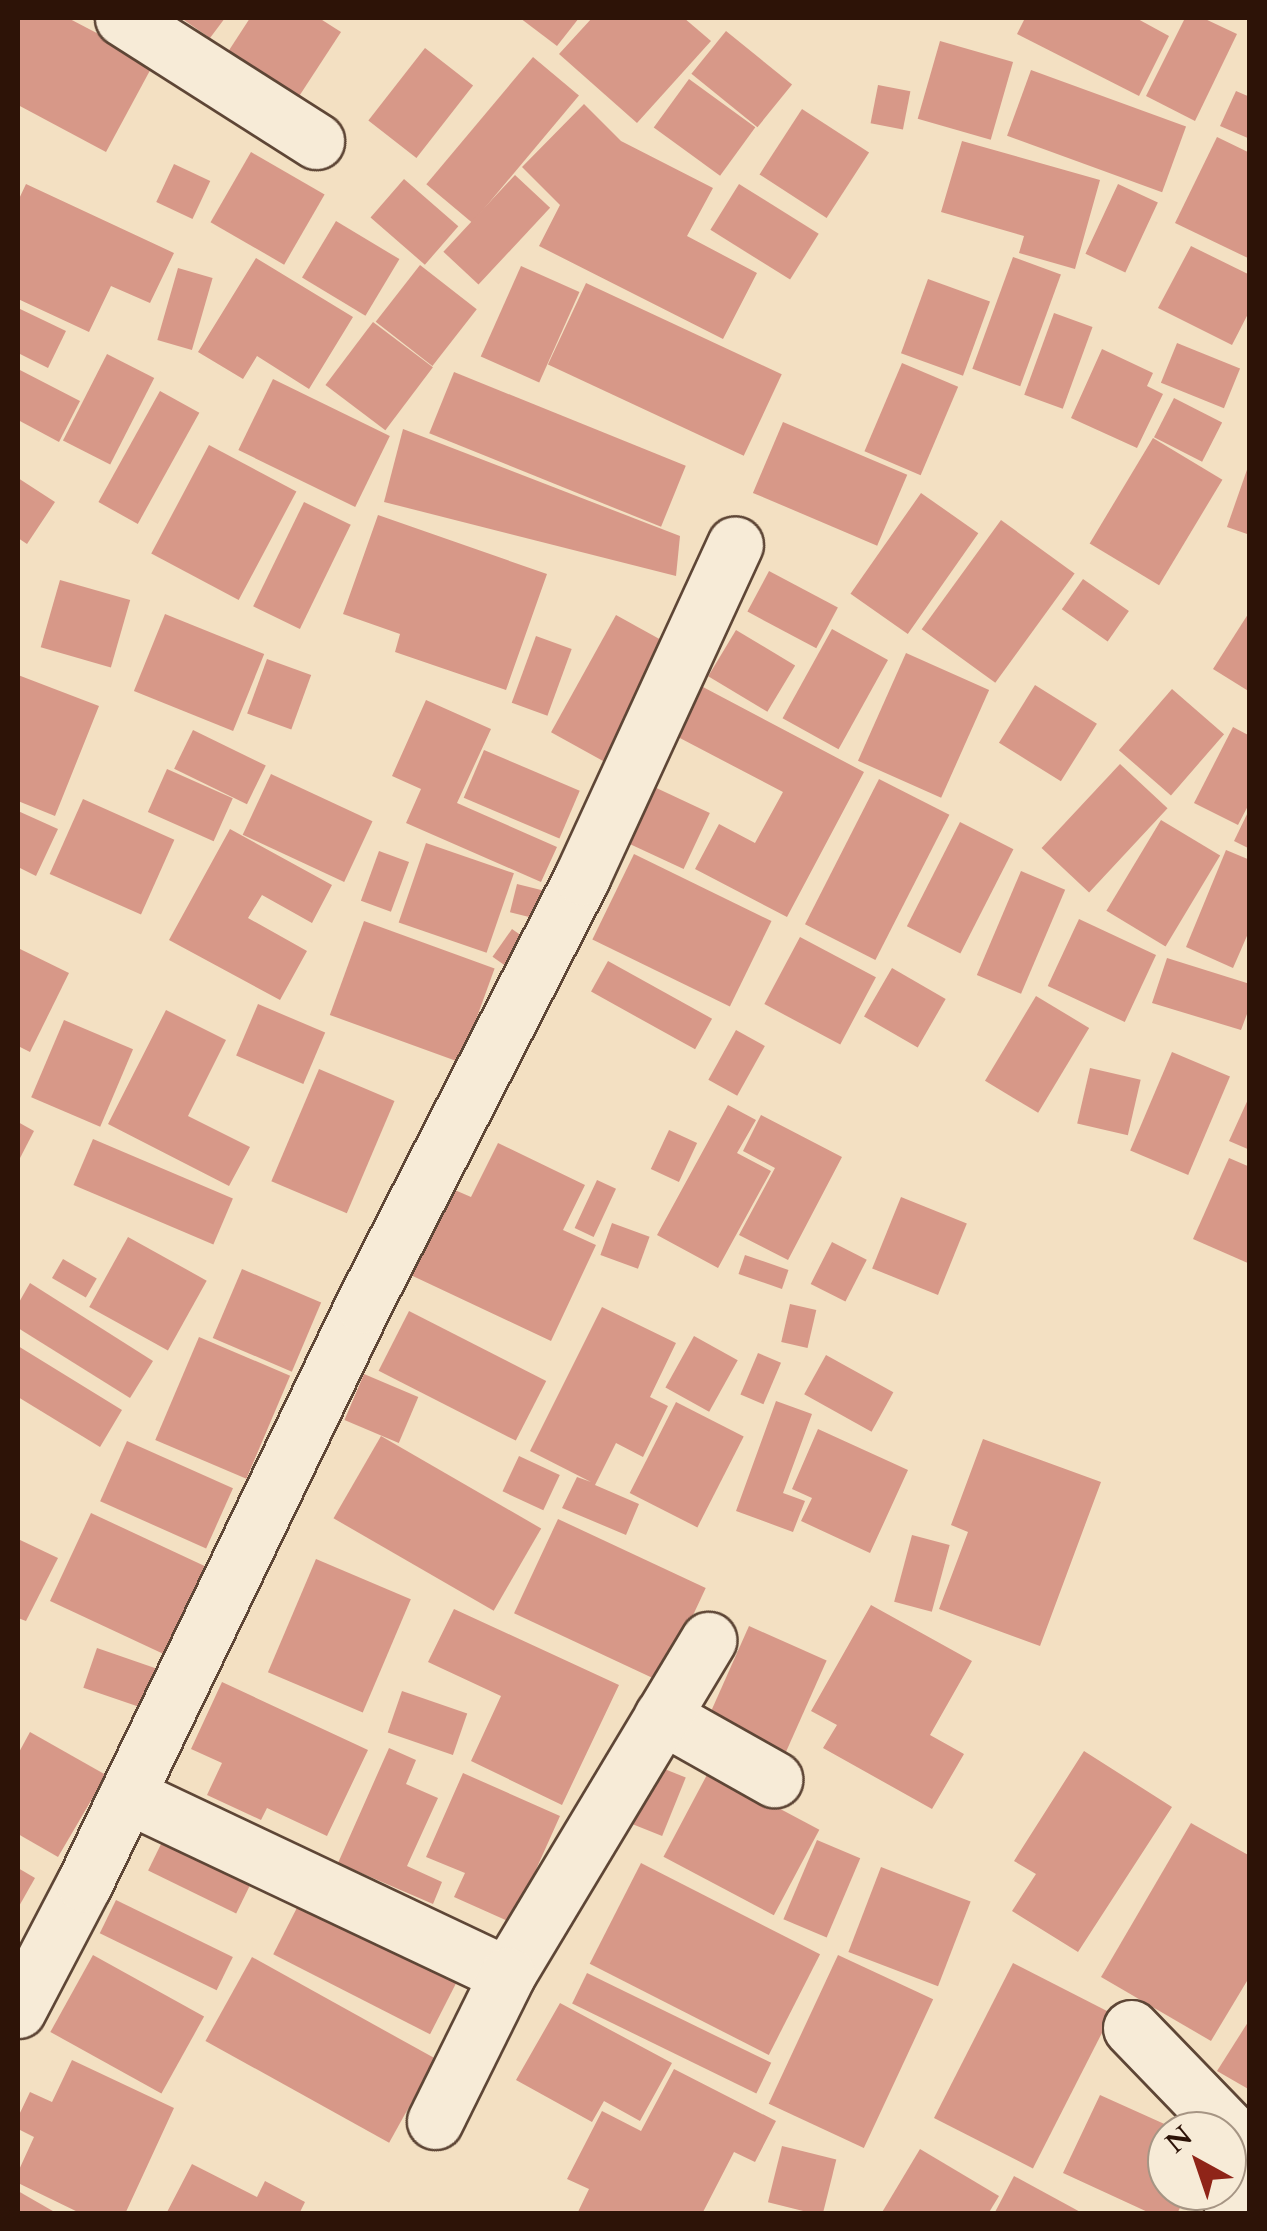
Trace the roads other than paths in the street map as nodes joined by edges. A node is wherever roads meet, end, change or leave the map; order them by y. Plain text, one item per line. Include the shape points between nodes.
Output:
1 (123, 18) edge
2 (316, 141) dead end
3 (735, 544) dead end
4 (708, 1640) dead end
5 (662, 1716) junction
6 (774, 1779) dead end
7 (127, 1795) junction
8 (506, 1975) junction
9 (21, 1995) edge
10 (1131, 2028) dead end
11 (435, 2121) dead end
12 (1232, 2214) edge

1 - 2 street
3 - 7 street via 582,877 364,1305
4 - 5 street
5 - 6 street
5 - 8 street
7 - 8 street
7 - 9 street
8 - 11 street
10 - 12 street via 1246,2148 1248,2182

